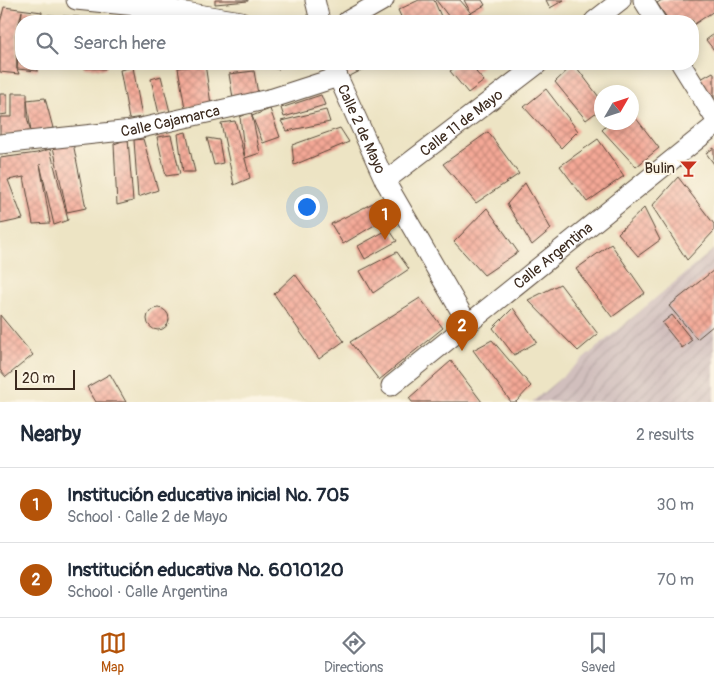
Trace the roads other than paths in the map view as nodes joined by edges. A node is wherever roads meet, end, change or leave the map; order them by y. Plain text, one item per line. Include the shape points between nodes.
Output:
1 (315, 0) edge
2 (384, 0) edge
3 (621, 0) edge
4 (643, 0) edge
5 (84, 1) edge
6 (204, 15) edge
7 (319, 15) edge
8 (358, 15) edge
9 (602, 15) edge
10 (652, 15) edge
11 (530, 70) edge
12 (686, 70) edge
13 (335, 71) edge
14 (714, 117) edge
15 (714, 126) edge
16 (0, 144) edge
17 (385, 181) junction
18 (468, 324) junction
19 (391, 386) dead end

1 - 7 street
2 - 8 street
3 - 9 street
4 - 10 street
5 - 6 street
11 - 17 street, Calle 11 de Mayo
12 - 14 street
13 - 16 street, Calle Cajamarca via 273,98 132,130
13 - 17 street, Calle 2 de Mayo
15 - 18 street, Calle Argentina
17 - 18 street, Calle 2 de Mayo
18 - 19 street, Calle Argentina

